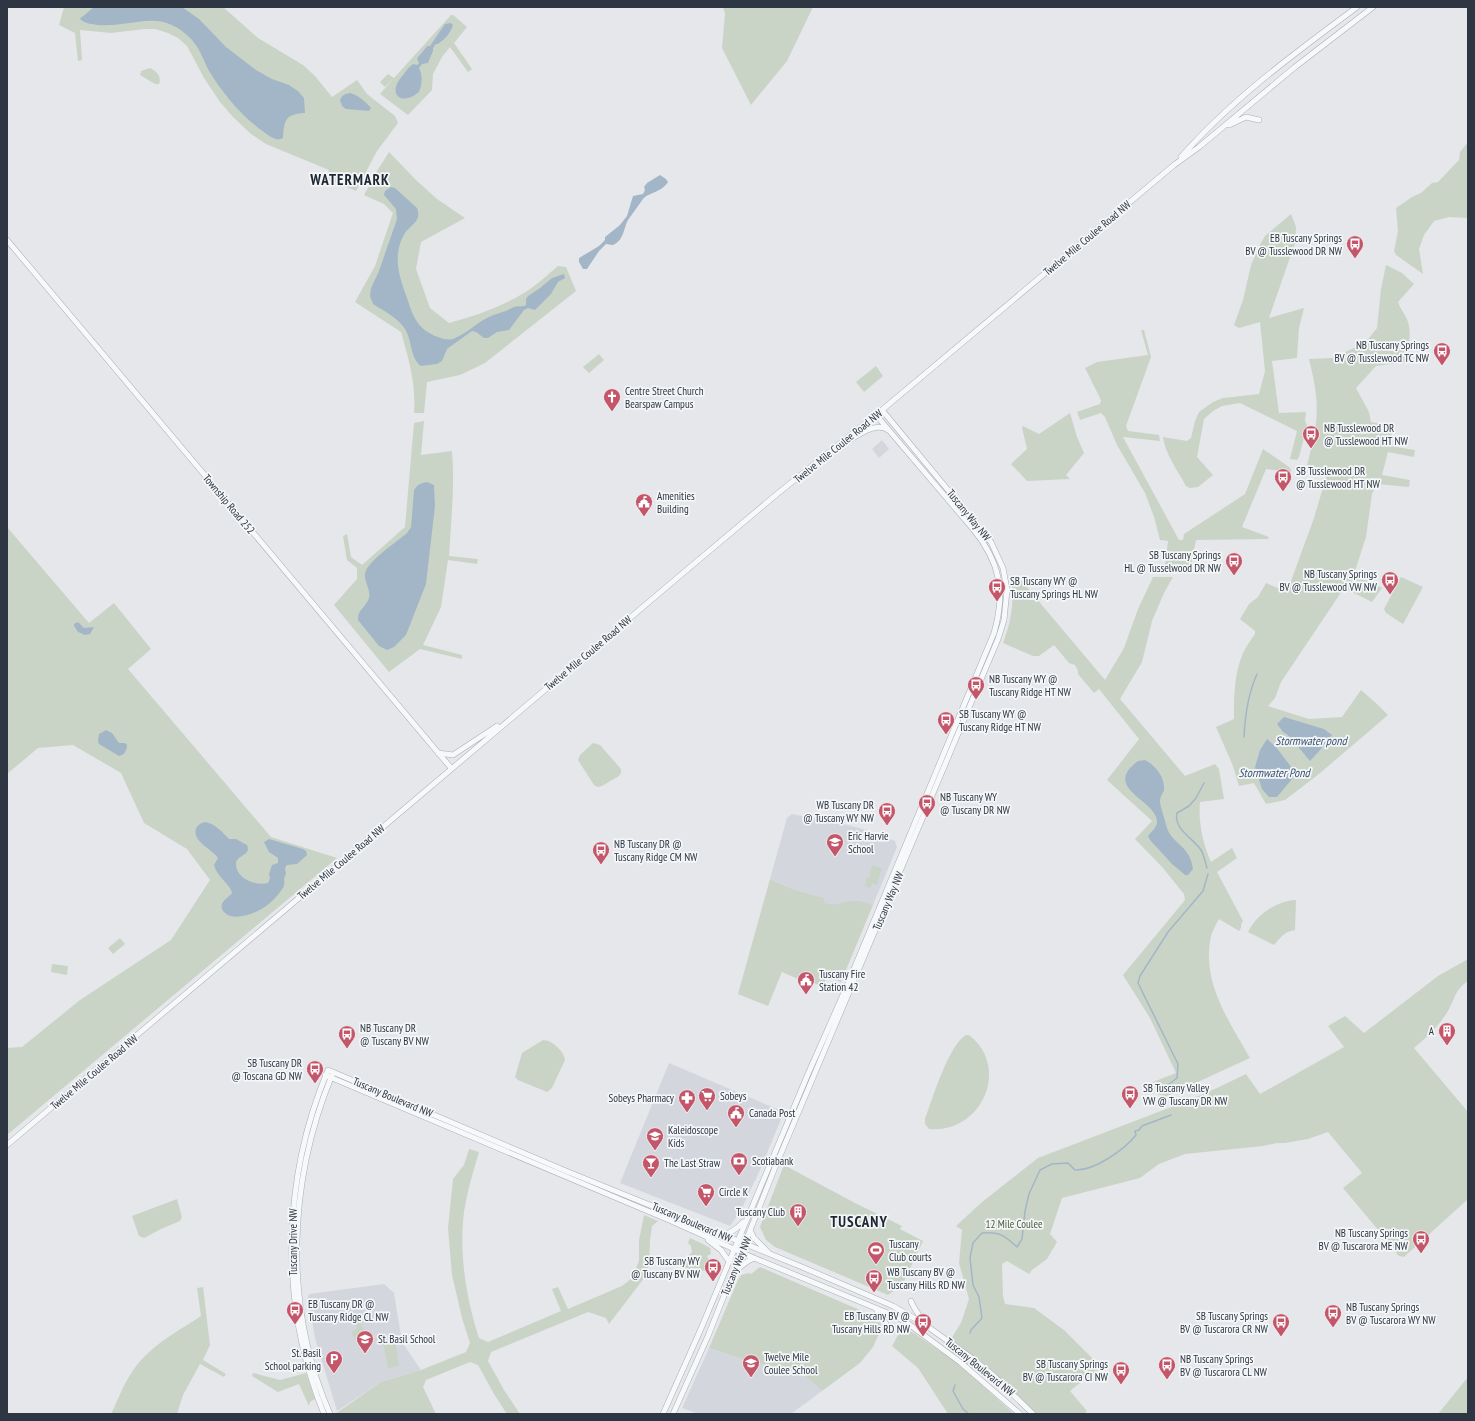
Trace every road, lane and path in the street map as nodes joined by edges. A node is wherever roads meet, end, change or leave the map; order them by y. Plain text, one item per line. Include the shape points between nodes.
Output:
1 (1357, 7) edge
2 (1373, 7) edge
3 (1259, 120) dead end
4 (1216, 133) junction
5 (1174, 165) junction
6 (7, 240) edge
7 (882, 410) junction
8 (876, 415) junction
9 (893, 434) junction
10 (835, 448) junction
11 (514, 715) junction
12 (438, 754) junction
13 (451, 768) junction
14 (329, 1074) junction
15 (7, 1145) edge
16 (746, 1220) junction
17 (750, 1230) junction
18 (699, 1233) junction
19 (724, 1236) junction
20 (737, 1241) junction
21 (745, 1244) junction
22 (734, 1249) junction
23 (742, 1253) junction
24 (770, 1254) junction
25 (754, 1258) junction
26 (728, 1260) junction
27 (733, 1273) junction
28 (911, 1301) dead end
29 (875, 1308) junction
30 (924, 1324) junction
31 (888, 1329) dead end
32 (324, 1414) edge
33 (330, 1414) edge
34 (663, 1414) edge
35 (673, 1414) edge
36 (1020, 1414) edge
37 (1033, 1414) edge

1 - 5 street, Twelve Mile Coulee Road NW via 1244,96 1205,131
2 - 4 street, Twelve Mile Coulee Road NW via 1295,67
3 - 4 street via 1241,119
4 - 5 street, Twelve Mile Coulee Road NW
5 - 7 street, Twelve Mile Coulee Road NW
6 - 12 street, Township Road 252
7 - 8 street, Twelve Mile Coulee Road NW
7 - 17 street, Tuscany Way NW via 992,542 1005,576 1005,614 998,639 964,723
8 - 9 street, Tuscany Way NW
8 - 10 street, Twelve Mile Coulee Road NW
9 - 10 street via 885,428 878,427
9 - 16 street, Tuscany Way NW via 986,546 999,577 998,617 994,633 852,974
10 - 11 street, Twelve Mile Coulee Road NW
11 - 12 street via 453,755
11 - 13 street, Twelve Mile Coulee Road NW
12 - 13 street, Township Road 252
13 - 15 street, Twelve Mile Coulee Road NW
14 - 18 street, Tuscany Boulevard NW
14 - 19 street, Tuscany Boulevard NW via 488,1137
14 - 32 street, Tuscany Drive NW via 311,1116 302,1153 293,1206 292,1241 299,1325
14 - 33 street, Tuscany Drive NW via 305,1159 297,1242 304,1325 314,1370
16 - 19 street
16 - 20 street, Tuscany Way NW
17 - 21 street, Tuscany Way NW
17 - 24 street via 754,1238
18 - 22 street, Tuscany Boulevard NW
18 - 26 street via 721,1250
19 - 20 street, Tuscany Boulevard NW
20 - 21 street, Tuscany Boulevard NW
20 - 22 street, Tuscany Way NW
21 - 23 street, Tuscany Way NW
21 - 24 street, Tuscany Boulevard NW
22 - 23 street, Tuscany Boulevard NW
22 - 26 street, Tuscany Way NW
23 - 25 street, Tuscany Boulevard NW
23 - 27 street, Tuscany Way NW
24 - 30 street, Tuscany Boulevard NW via 893,1306
25 - 27 street
25 - 29 street, Tuscany Boulevard NW
26 - 34 street, Tuscany Way NW
27 - 35 street, Tuscany Way NW
28 - 30 street
29 - 31 street
29 - 36 street, Tuscany Boulevard NW via 906,1322 940,1346
30 - 37 street, Tuscany Boulevard NW via 995,1377

